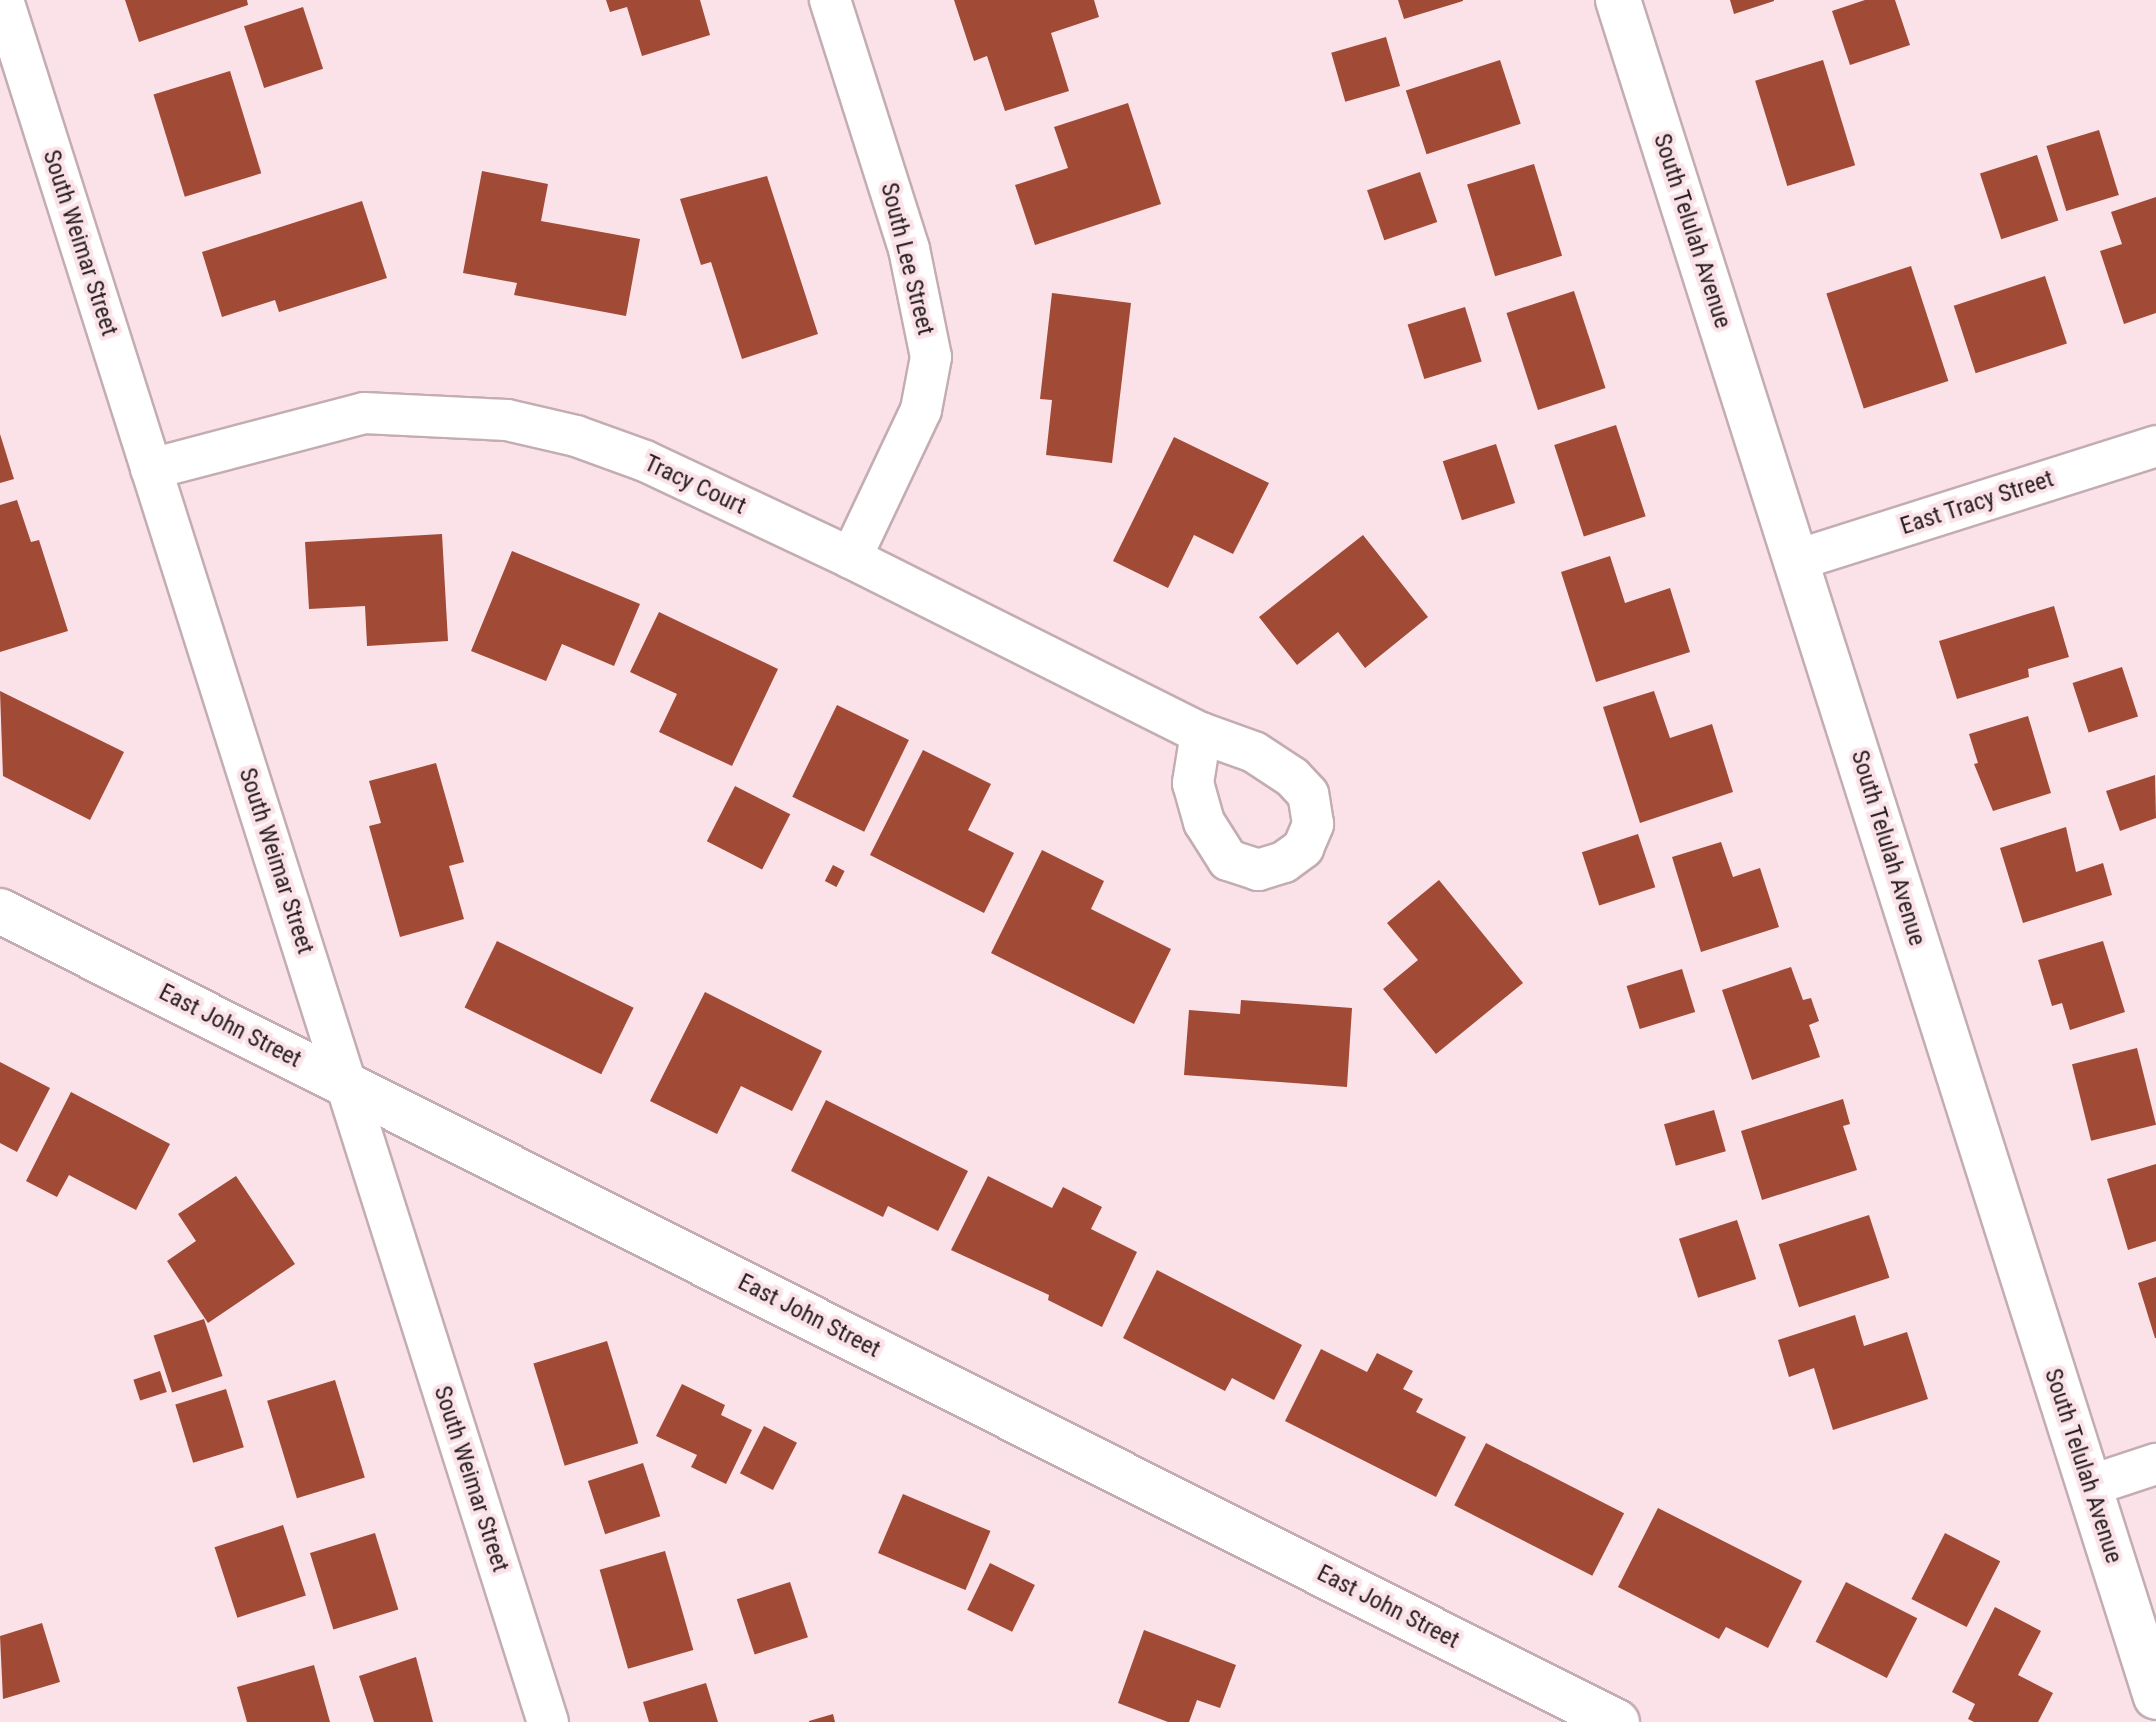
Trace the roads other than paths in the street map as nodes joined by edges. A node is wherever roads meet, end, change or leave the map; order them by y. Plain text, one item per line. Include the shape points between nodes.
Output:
1 (3, 0) edge
2 (830, 0) edge
3 (1618, 0) edge
4 (2156, 446) edge
5 (151, 469) junction
6 (851, 558) junction
7 (1797, 560) junction
8 (1201, 733) dead end
9 (0, 911) edge
10 (347, 1084) junction
11 (2156, 1464) edge
12 (2089, 1486) junction
13 (2156, 1697) edge
14 (548, 1722) edge
15 (1617, 1722) edge

1 - 5 street, South Weimar Street
2 - 6 street, South Lee Street via 909,249 931,357 921,410
3 - 7 street, South Telulah Avenue
4 - 7 street, East Tracy Street
5 - 6 street, Tracy Court via 364,413 507,420 576,436 645,461
5 - 10 street, South Weimar Street
6 - 8 street, Tracy Court
7 - 12 street, South Telulah Avenue
9 - 10 street, East John Street
10 - 14 street, South Weimar Street
10 - 15 street, East John Street
11 - 12 street
12 - 13 street, South Telulah Avenue

